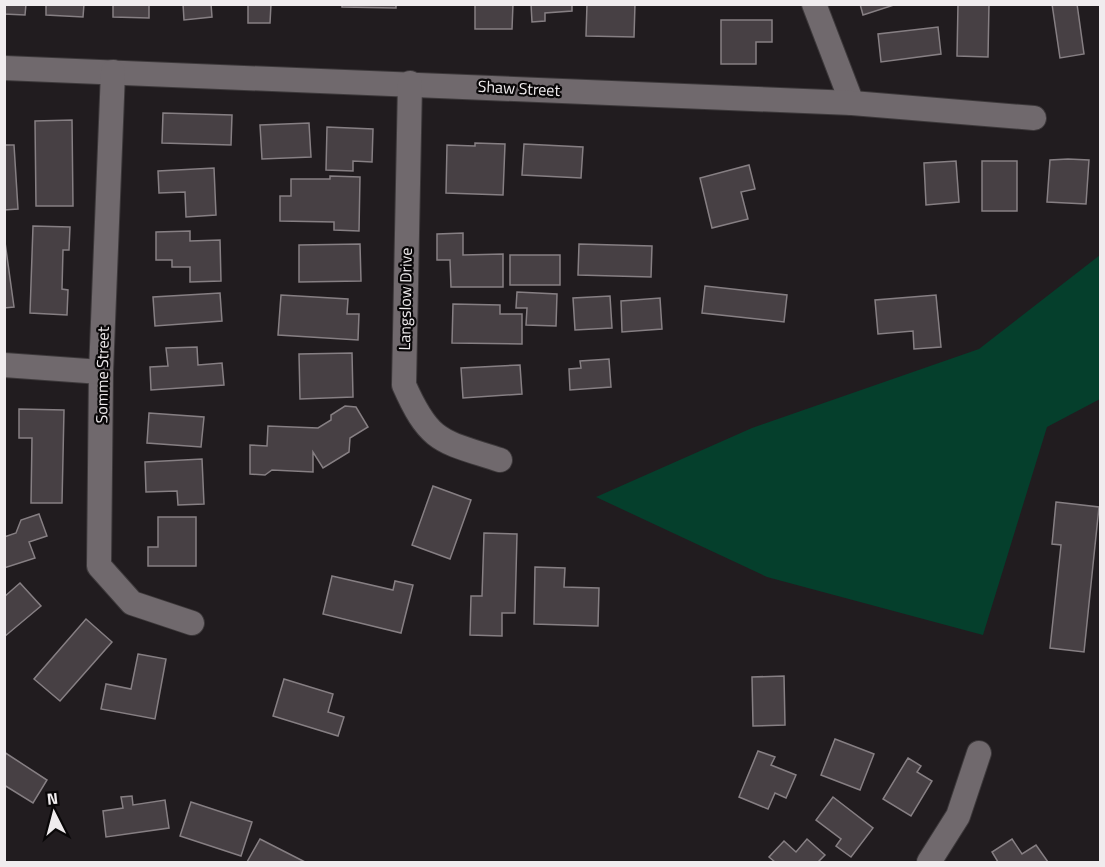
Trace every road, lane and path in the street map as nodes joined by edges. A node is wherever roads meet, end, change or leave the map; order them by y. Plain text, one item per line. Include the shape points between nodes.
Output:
1 (814, 4) edge
2 (4, 69) edge
3 (113, 72) junction
4 (410, 83) junction
5 (852, 103) junction
6 (1034, 118) dead end
7 (4, 365) edge
8 (101, 372) junction
9 (500, 460) dead end
10 (192, 623) dead end
11 (979, 753) dead end
12 (929, 862) edge

1 - 5 street
2 - 3 street, Shaw Street
3 - 4 street, Shaw Street
3 - 8 street, Somme Street
4 - 5 street, Shaw Street
4 - 9 street, Langslow Drive via 404,386 419,418 441,440
5 - 6 street, Shaw Street
7 - 8 street
8 - 10 street, Somme Street via 99,566 132,603
11 - 12 street via 958,816

